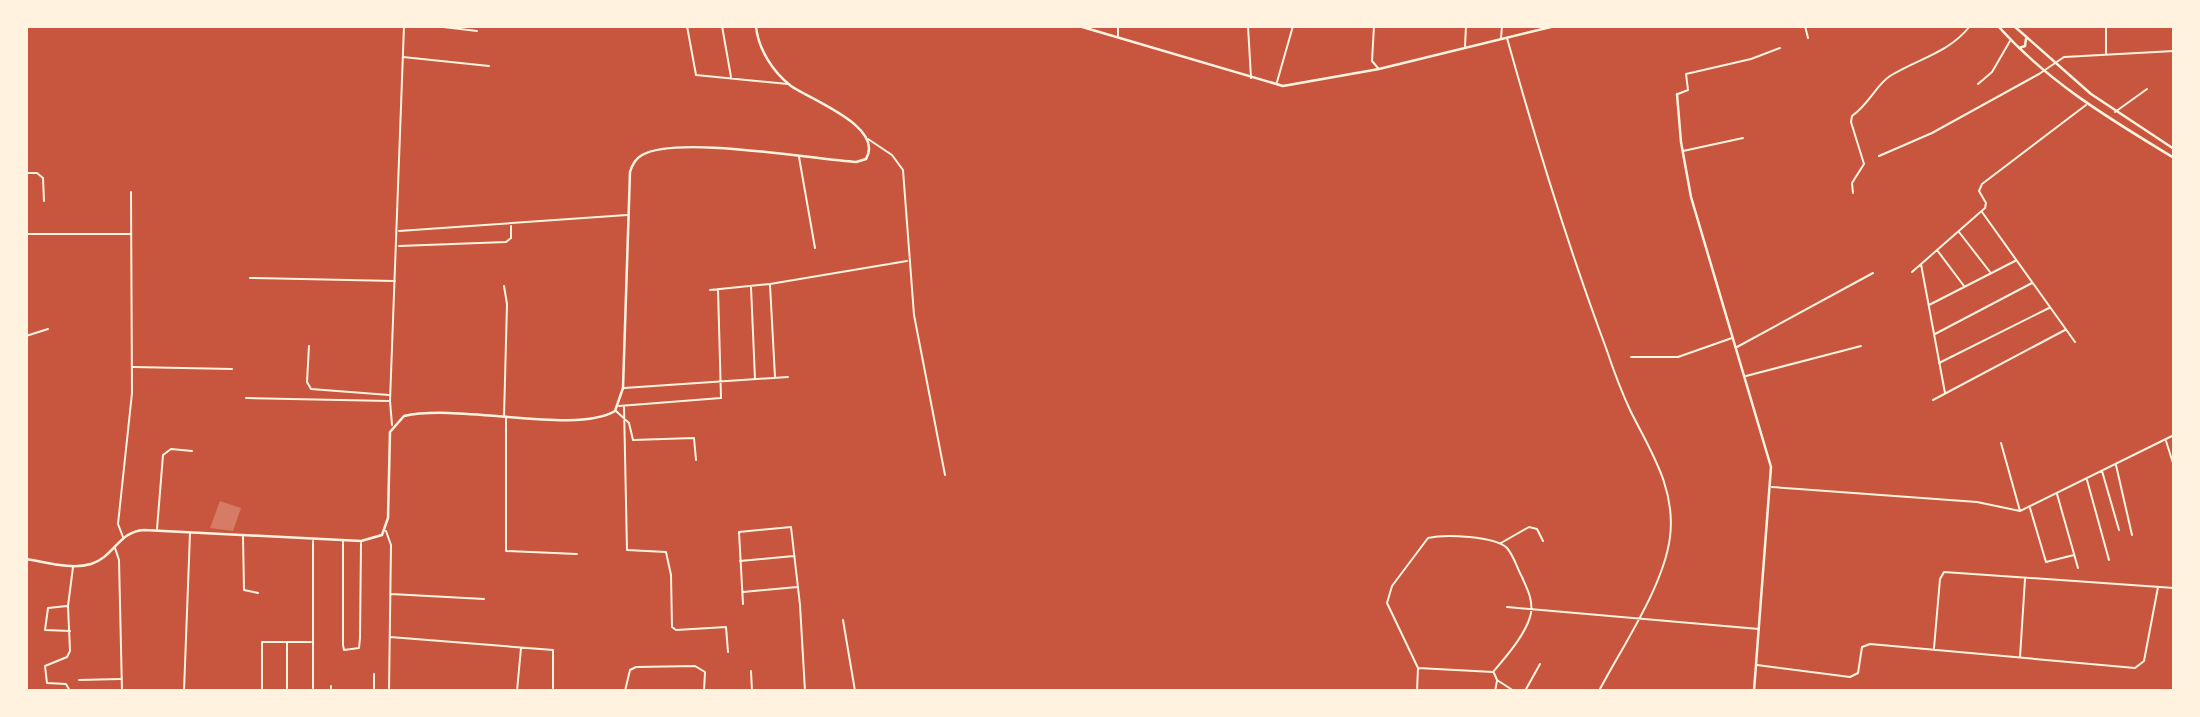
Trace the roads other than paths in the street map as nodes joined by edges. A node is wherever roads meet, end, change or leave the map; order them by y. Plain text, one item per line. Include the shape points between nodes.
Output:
1 (404, 26) edge
2 (435, 26) edge
3 (687, 26) edge
4 (722, 26) edge
5 (756, 26) edge
6 (1079, 26) edge
7 (1118, 26) edge
8 (1248, 26) edge
9 (1293, 26) edge
10 (1374, 26) edge
11 (1466, 26) edge
12 (1502, 26) edge
13 (1553, 26) edge
14 (1805, 26) edge
15 (1969, 26) edge
16 (1998, 26) edge
17 (2014, 26) edge
18 (2106, 26) edge
19 (477, 31) dead end
20 (1118, 38) junction
21 (1507, 38) junction
22 (1808, 38) dead end
23 (2026, 39) junction
24 (1500, 40) junction
25 (2011, 41) junction
26 (1465, 47) junction
27 (2018, 47) junction
28 (1780, 48) dead end
29 (2174, 51) edge
30 (2106, 53) junction
31 (402, 57) junction
32 (2054, 64) junction
33 (489, 66) dead end
34 (1379, 69) junction
35 (2043, 72) junction
36 (731, 78) junction
37 (1251, 79) junction
38 (789, 84) junction
39 (1978, 84) dead end
40 (1276, 85) junction
41 (2147, 89) dead end
42 (1676, 94) joint
43 (2087, 105) junction
44 (2115, 112) junction
45 (867, 138) junction
46 (1743, 138) dead end
47 (2174, 149) edge
48 (1682, 152) junction
49 (1879, 156) dead end
50 (799, 157) junction
51 (2174, 158) edge
52 (26, 173) edge
53 (131, 192) dead end
54 (1853, 193) dead end
55 (44, 201) dead end
56 (1981, 211) junction
57 (629, 215) junction
58 (511, 223) junction
59 (398, 231) junction
60 (1958, 231) junction
61 (26, 234) edge
62 (131, 234) junction
63 (397, 246) junction
64 (815, 248) dead end
65 (1937, 250) junction
66 (908, 261) junction
67 (2016, 261) junction
68 (1921, 263) junction
69 (1912, 272) dead end
70 (1873, 273) dead end
71 (1991, 274) junction
72 (250, 278) dead end
73 (396, 281) junction
74 (2032, 283) junction
75 (770, 284) junction
76 (504, 286) dead end
77 (751, 286) junction
78 (1965, 287) junction
79 (718, 289) junction
80 (710, 290) dead end
81 (1928, 306) junction
82 (2050, 308) junction
83 (48, 328) dead end
84 (2067, 329) junction
85 (1934, 334) junction
86 (26, 336) edge
87 (1733, 337) junction
88 (2075, 342) dead end
89 (309, 346) dead end
90 (1861, 346) dead end
91 (1736, 348) junction
92 (1631, 357) dead end
93 (1939, 363) junction
94 (132, 367) junction
95 (232, 369) dead end
96 (1745, 376) junction
97 (788, 377) dead end
98 (775, 378) junction
99 (755, 379) junction
100 (723, 381) junction
101 (623, 388) junction
102 (1945, 394) junction
103 (390, 395) junction
104 (246, 398) dead end
105 (1933, 400) dead end
106 (390, 401) junction
107 (622, 406) junction
108 (615, 411) junction
109 (505, 417) junction
110 (624, 418) junction
111 (393, 425) junction
112 (2174, 435) edge
113 (2166, 439) junction
114 (2001, 443) dead end
115 (192, 450) dead end
116 (696, 460) dead end
117 (2116, 464) junction
118 (2174, 466) edge
119 (2102, 471) junction
120 (945, 475) dead end
121 (2087, 479) junction
122 (1772, 487) junction
123 (2057, 493) junction
124 (2030, 507) junction
125 (2020, 511) junction
126 (157, 530) junction
127 (2119, 530) dead end
128 (386, 531) junction
129 (190, 532) junction
130 (243, 536) junction
131 (2132, 536) dead end
132 (123, 537) junction
133 (313, 540) junction
134 (343, 541) junction
135 (361, 541) junction
136 (1543, 541) dead end
137 (1500, 543) junction
138 (114, 548) junction
139 (577, 554) dead end
140 (2074, 555) junction
141 (795, 556) junction
142 (26, 559) edge
143 (2109, 560) dead end
144 (739, 561) junction
145 (73, 566) junction
146 (2078, 569) dead end
147 (2025, 578) junction
148 (798, 587) junction
149 (2158, 587) junction
150 (2174, 587) edge
151 (742, 592) junction
152 (258, 593) dead end
153 (390, 594) junction
154 (484, 598) dead end
155 (743, 604) dead end
156 (68, 606) junction
157 (1507, 607) dead end
158 (1531, 609) junction
159 (1638, 619) junction
160 (843, 620) dead end
161 (1760, 629) junction
162 (70, 631) junction
163 (390, 637) junction
164 (287, 642) junction
165 (312, 642) junction
166 (521, 647) junction
167 (1934, 649) junction
168 (728, 652) dead end
169 (2020, 658) junction
170 (1540, 664) dead end
171 (1757, 666) junction
172 (1418, 668) junction
173 (751, 671) dead end
174 (1493, 672) junction
175 (374, 674) dead end
176 (121, 679) junction
177 (79, 680) dead end
178 (1497, 680) junction
179 (70, 691) edge
180 (122, 691) edge
181 (184, 691) edge
182 (262, 691) edge
183 (287, 691) edge
184 (313, 691) edge
185 (374, 691) edge
186 (389, 691) edge
187 (517, 691) edge
188 (553, 691) edge
189 (625, 691) edge
190 (704, 691) edge
191 (752, 691) edge
192 (805, 691) edge
193 (855, 691) edge
194 (1417, 691) edge
195 (1496, 691) edge
196 (1514, 691) edge
197 (1525, 691) edge
198 (1599, 691) edge
199 (1754, 691) edge

1 - 31 street
2 - 19 street
3 - 36 street via 696,75
4 - 36 street
5 - 38 main road via 763,51
6 - 20 main road
7 - 20 street
8 - 37 street
9 - 40 street
10 - 34 street via 1372,61
11 - 26 street
12 - 24 street
13 - 21 main road
14 - 22 street
15 - 54 street via 1955,43 1887,78 1870,102 1852,116 1864,163 1852,183
16 - 25 main road
17 - 23 main road
18 - 30 street
20 - 37 main road
21 - 24 main road
21 - 159 street via 1597,324 1666,488 1671,520 1668,546
23 - 27 main road via 2025,46
23 - 32 main road
24 - 26 main road
25 - 27 main road
25 - 39 street via 1992,72
26 - 34 main road
27 - 35 main road
28 - 42 street via 1751,60 1686,74 1688,90
29 - 30 street
30 - 32 street via 2069,56
31 - 33 street
31 - 59 street
32 - 35 street
32 - 44 main road
34 - 40 main road
35 - 43 main road
35 - 49 street via 1932,133
36 - 38 street
37 - 40 main road
38 - 45 main road via 846,118
41 - 44 street
42 - 48 main road
43 - 51 main road
43 - 56 street via 1980,186 1986,204
44 - 47 main road
45 - 50 main road via 869,154 861,162
45 - 66 street via 892,155 903,170
46 - 48 street
48 - 87 main road
50 - 57 main road via 714,148 648,152 632,166
50 - 64 street
52 - 55 street via 43,178
53 - 62 street
56 - 60 street
56 - 67 street
57 - 58 street
57 - 101 main road
58 - 59 street
58 - 63 street via 509,242
59 - 63 street
60 - 65 street
60 - 71 street
61 - 62 street
62 - 94 street
63 - 73 street
65 - 68 street
65 - 78 street
66 - 75 street
66 - 120 street
67 - 71 street
67 - 74 street
68 - 69 street
68 - 81 street
70 - 91 street
71 - 78 street
72 - 73 street
73 - 103 street
74 - 82 street
74 - 85 street
75 - 77 street
75 - 98 street
76 - 109 street
77 - 79 street
77 - 99 street
78 - 81 street
79 - 80 street
79 - 100 street
81 - 85 street
82 - 84 street
82 - 93 street
83 - 86 street
84 - 88 street
84 - 102 street
85 - 93 street
87 - 91 main road
87 - 92 street via 1678,357
89 - 103 street via 307,382 311,389
90 - 96 street
91 - 96 main road
93 - 102 street
94 - 95 street
94 - 132 street via 118,524
96 - 122 main road via 1770,459
97 - 98 street
98 - 99 street
99 - 100 street
100 - 101 street
100 - 107 street via 719,399
101 - 107 main road
102 - 105 street
103 - 106 street
104 - 106 street
106 - 111 street
107 - 108 main road
107 - 110 street
108 - 109 main road via 598,418
108 - 110 street
109 - 111 main road via 424,413 404,416
109 - 139 street via 506,551
110 - 116 street via 633,440 694,438
110 - 168 street via 627,550 666,552 672,627 726,627
111 - 128 main road
112 - 113 street
113 - 117 street
113 - 118 street
114 - 125 street
115 - 126 street via 171,449 163,455
117 - 119 street
117 - 131 street
119 - 121 street
119 - 127 street
121 - 123 street
121 - 143 street
122 - 125 street via 1977,502
122 - 161 main road
123 - 124 street
123 - 140 street
124 - 125 street
124 - 140 street via 2046,562
126 - 129 main road
126 - 132 main road via 134,531
128 - 135 main road via 377,539
128 - 153 street via 391,545
129 - 130 main road
129 - 181 street
130 - 133 main road
130 - 152 street via 244,590
132 - 138 main road
133 - 134 main road
133 - 165 street
134 - 135 main road
134 - 135 street via 342,645 352,652 360,645
136 - 137 street via 1537,529 1529,527
137 - 158 street via 1512,556 1531,598
137 - 172 street via 1454,536 1429,538 1392,586 1387,597 1389,609
138 - 145 main road via 91,564
138 - 176 street via 119,559
140 - 146 street
141 - 144 street
141 - 144 street via 791,527 782,525 739,532
141 - 148 street
142 - 145 main road
144 - 151 street
145 - 156 street
147 - 149 street
147 - 167 street via 1944,572
147 - 169 street
148 - 151 street
148 - 192 street
149 - 150 street
149 - 169 street via 2140,666
151 - 155 street
153 - 154 street
153 - 163 street
156 - 162 street
156 - 162 street via 48,608 45,630
157 - 158 street
158 - 159 street
158 - 174 street via 1527,625
159 - 161 street
159 - 198 street
160 - 193 street
161 - 171 main road
162 - 179 street via 68,657 45,666 47,683 66,684
163 - 166 street
163 - 186 street
164 - 165 street
164 - 182 street via 262,642
164 - 183 street
165 - 184 street
166 - 187 street
166 - 188 street via 555,652
167 - 169 street
167 - 171 street via 1865,644 1858,673 1850,677
170 - 197 street
171 - 199 main road
172 - 174 street
172 - 194 street
173 - 191 street
174 - 178 street
175 - 185 street
176 - 177 street
176 - 180 street
178 - 195 street
178 - 196 street
189 - 190 street via 630,670 636,667 695,666 705,672

